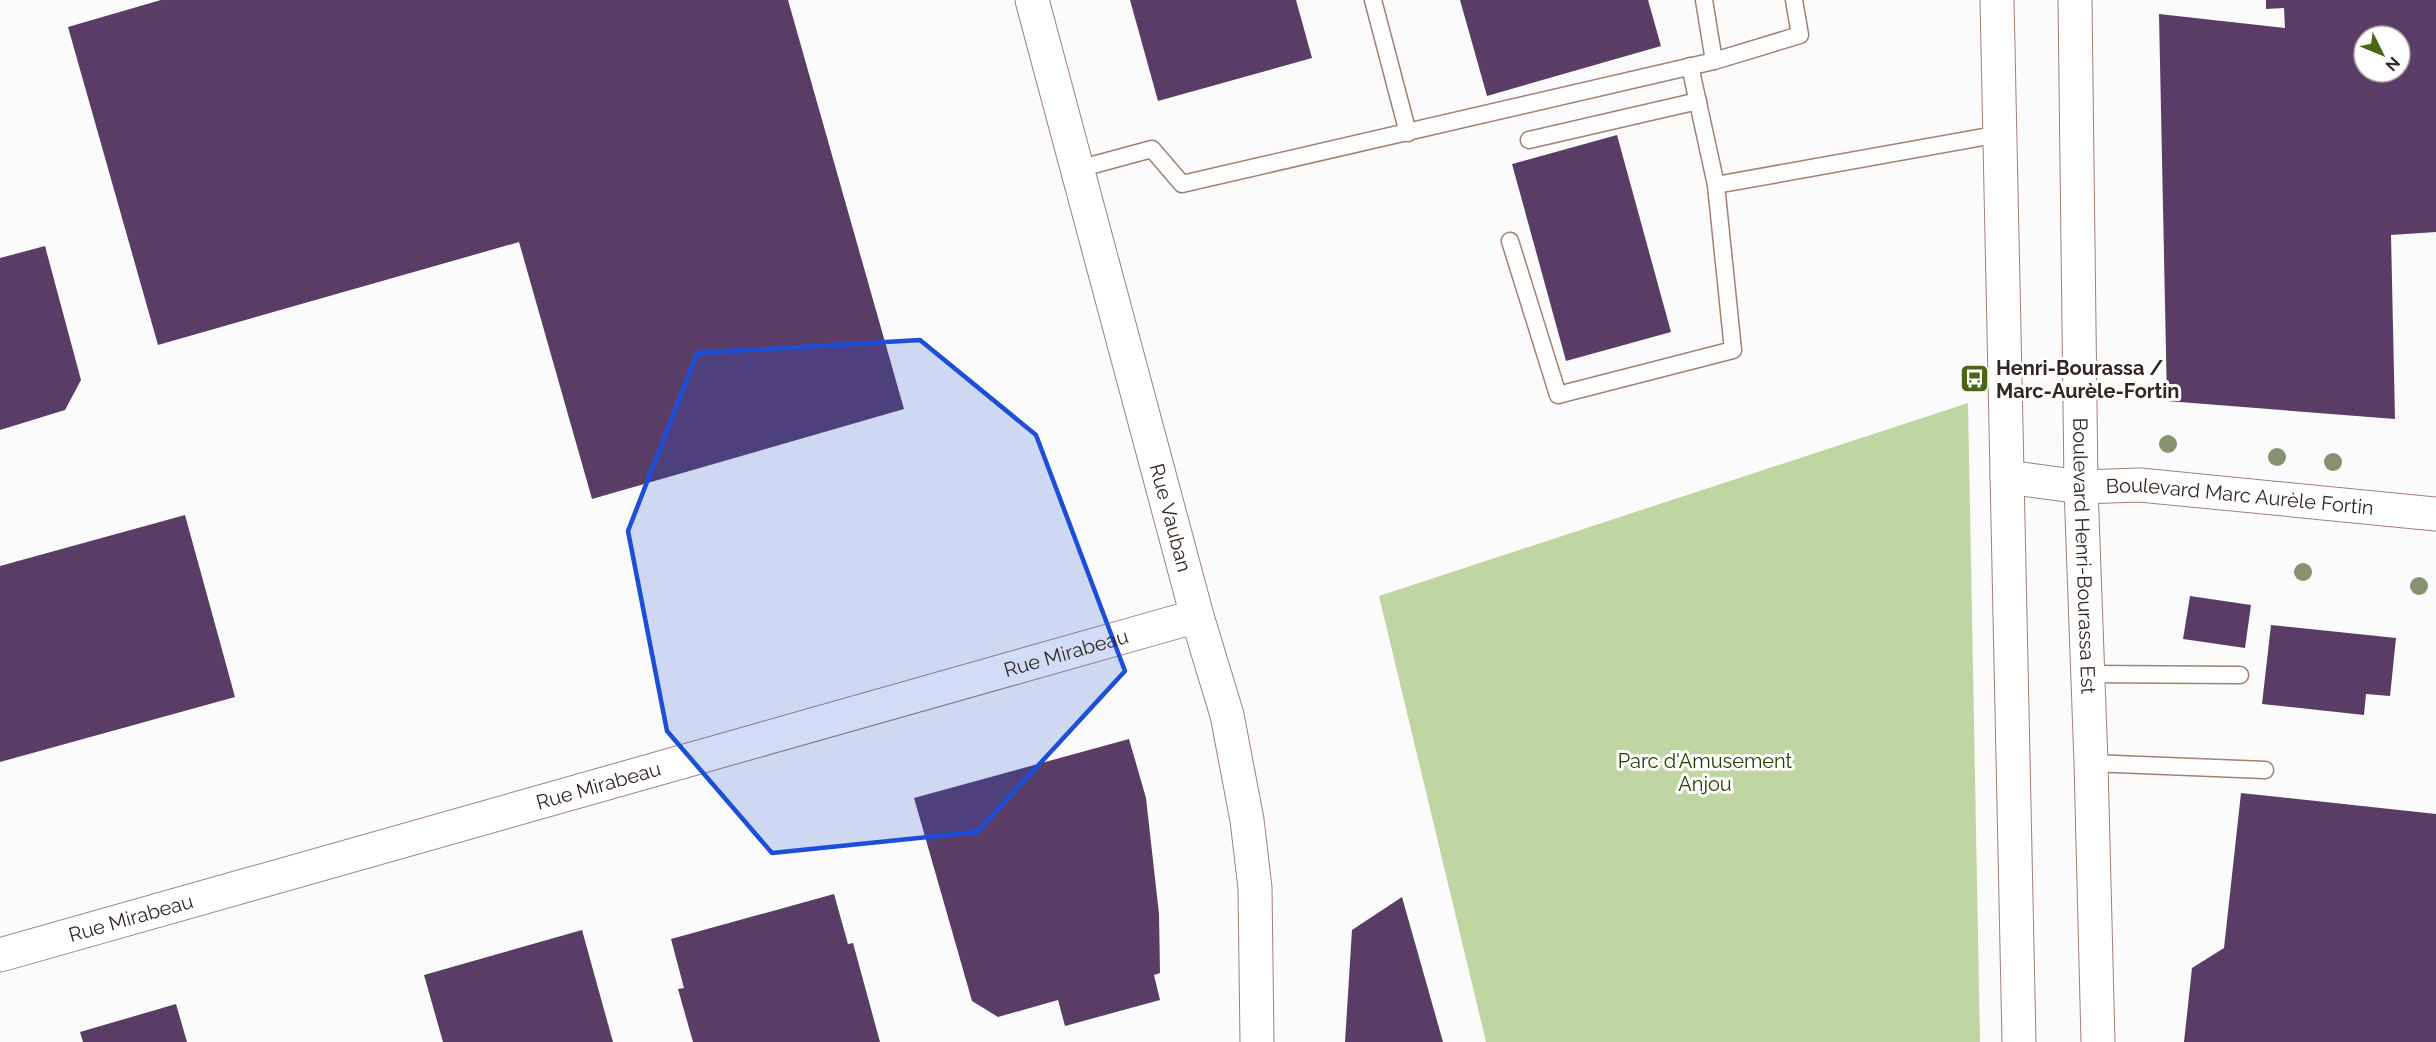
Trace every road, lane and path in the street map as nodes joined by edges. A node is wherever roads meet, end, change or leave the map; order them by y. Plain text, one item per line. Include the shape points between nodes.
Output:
1 (1032, 0) edge
2 (1373, 0) edge
3 (1704, 0) edge
4 (1794, 0) edge
5 (1997, 0) edge
6 (2075, 0) edge
7 (1714, 61) junction
8 (1690, 66) junction
9 (1698, 101) junction
10 (1408, 133) junction
11 (2000, 134) junction
12 (1529, 140) dead end
13 (1078, 169) junction
14 (1716, 184) junction
15 (1510, 241) dead end
16 (2007, 477) junction
17 (2081, 487) junction
18 (2436, 514) edge
19 (1197, 616) junction
20 (2086, 675) junction
21 (2240, 675) dead end
22 (2091, 764) junction
23 (2265, 770) dead end
24 (0, 955) edge
25 (1257, 1042) edge
26 (2019, 1042) edge
27 (2098, 1042) edge

1 - 13 street, Rue Vauban
2 - 10 lane
3 - 7 lane
4 - 7 lane via 1800,35
5 - 11 street
6 - 17 street, Boulevard Henri-Bourassa Est
7 - 8 lane
8 - 9 lane
8 - 10 lane
9 - 12 lane
9 - 14 lane
10 - 13 lane via 1182,184 1152,149
11 - 14 lane
11 - 16 street
13 - 19 street, Rue Vauban
14 - 15 lane via 1733,350 1558,395
16 - 17 street, Boulevard Marc Aurèle Fortin
16 - 26 street
17 - 18 street, Boulevard Marc Aurèle Fortin via 2140,484
17 - 20 street, Boulevard Henri-Bourassa Est
19 - 24 street, Rue Mirabeau
19 - 25 street, Rue Vauban via 1227,715 1247,820 1255,888
20 - 21 lane
20 - 22 street, Boulevard Henri-Bourassa Est
22 - 23 lane
22 - 27 street, Boulevard Henri-Bourassa Est

